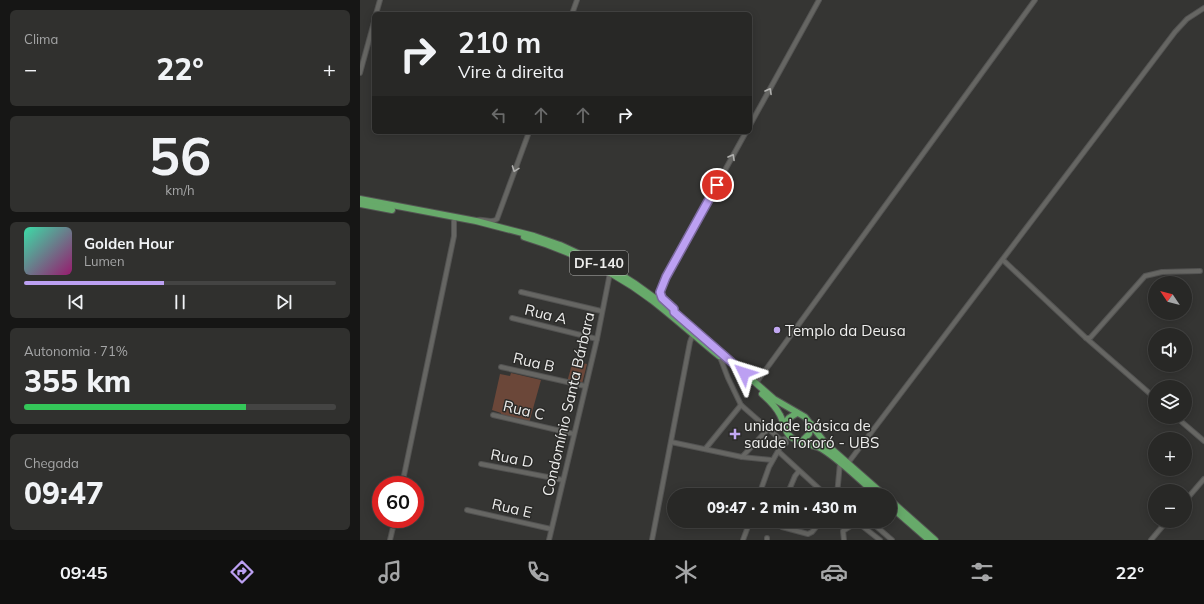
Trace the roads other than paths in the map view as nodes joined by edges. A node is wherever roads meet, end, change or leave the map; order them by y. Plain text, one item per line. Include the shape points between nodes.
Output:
1 (380, 0) edge
2 (577, 0) edge
3 (819, 0) edge
4 (1035, 0) edge
5 (1203, 9) edge
6 (377, 12) edge
7 (573, 12) edge
8 (372, 29) edge
9 (360, 73) edge
10 (752, 121) edge
11 (528, 134) edge
12 (745, 134) edge
13 (360, 199) edge
14 (360, 204) edge
15 (454, 221) junction
16 (476, 221) junction
17 (1003, 260) junction
18 (1200, 271) dead end
19 (610, 273) junction
20 (521, 292) dead end
21 (601, 311) junction
22 (674, 312) junction
23 (512, 318) dead end
24 (693, 334) junction
25 (1086, 338) junction
26 (596, 339) junction
27 (720, 358) junction
28 (501, 367) dead end
29 (756, 383) junction
30 (585, 386) junction
31 (1148, 392) edge
32 (741, 404) junction
33 (797, 412) junction
34 (493, 415) dead end
35 (811, 423) junction
36 (1184, 424) edge
37 (785, 427) junction
38 (768, 429) junction
39 (574, 434) junction
40 (1204, 441) edge
41 (671, 442) junction
42 (783, 442) junction
43 (801, 442) junction
44 (706, 448) junction
45 (779, 452) junction
46 (742, 457) junction
47 (772, 460) junction
48 (840, 463) junction
49 (481, 464) dead end
50 (848, 464) junction
51 (799, 471) junction
52 (404, 476) edge
53 (1204, 479) edge
54 (563, 480) junction
55 (762, 488) edge
56 (791, 488) edge
57 (818, 488) edge
58 (838, 488) edge
59 (869, 488) edge
60 (876, 488) edge
61 (1192, 493) edge
62 (897, 506) edge
63 (467, 510) dead end
64 (897, 512) edge
65 (393, 528) edge
66 (747, 528) edge
67 (786, 528) edge
68 (815, 528) edge
69 (878, 528) edge
70 (1161, 528) edge
71 (551, 530) junction
72 (390, 539) edge
73 (549, 540) edge
74 (652, 540) edge
75 (743, 540) edge
76 (844, 540) edge
77 (880, 540) edge
78 (892, 540) edge
79 (929, 540) edge
80 (935, 540) edge
81 (1151, 540) edge

1 - 6 street
2 - 7 street
10 -> 3 street
4 - 29 street
5 - 17 street via 1187,19 1175,32
8 - 9 street
11 -> 16 street via 497,220
22 -> 12 street via 662,298 661,289
13 - 16 main road, DF-140
14 - 15 main road, DF-140
15 - 19 main road, DF-140 via 492,228 533,240
15 - 52 street via 454,236
16 - 22 main road, DF-140 via 534,236 587,257 612,269
17 - 25 street
17 - 50 street
18 - 25 street via 1162,272 1145,276 1090,338
19 - 21 street, Condomínio Santa Bárbara
19 - 24 main road, DF-140 via 652,301
20 - 21 street
21 - 26 street, Condomínio Santa Bárbara
22 - 29 main road, DF-140
23 - 26 street, Rua A
24 - 27 main road, DF-140
24 - 41 street
25 - 31 street
26 - 30 street, Condomínio Santa Bárbara
27 - 32 street
27 - 37 main road, DF-140 via 771,403 778,411
28 - 30 street, Rua B
29 - 33 main road, DF-140 via 778,402
30 - 39 street, Condomínio Santa Bárbara
32 - 38 street
32 - 44 street
33 - 35 main road, DF-140
33 - 37 main road via 789,418
34 - 39 street, Rua C
35 - 43 main road via 809,434
35 - 50 main road, DF-140 via 826,444
36 - 40 street
37 - 42 street
37 - 43 main road, DF-140 via 791,437
38 - 42 street
38 - 46 street
39 - 54 street, Condomínio Santa Bárbara
41 - 44 street
41 - 74 street
42 - 43 street
42 - 45 street
43 - 48 main road, DF-140 via 818,447
44 - 46 street
45 - 47 street
45 - 51 street
46 - 47 street
47 - 55 street
48 - 58 street
48 - 59 main road, DF-140
49 - 54 street, Rua D
50 - 60 main road, DF-140
51 - 56 street
51 - 57 street
53 - 61 street
54 - 71 street, Condomínio Santa Bárbara
62 - 80 main road
63 - 71 street, Rua E
64 - 79 main road
65 - 72 street
66 - 75 street
67 - 68 street via 808,534
69 - 78 street
70 - 81 street
71 - 73 street, Condomínio Santa Bárbara
76 - 77 street via 843,531 857,522

